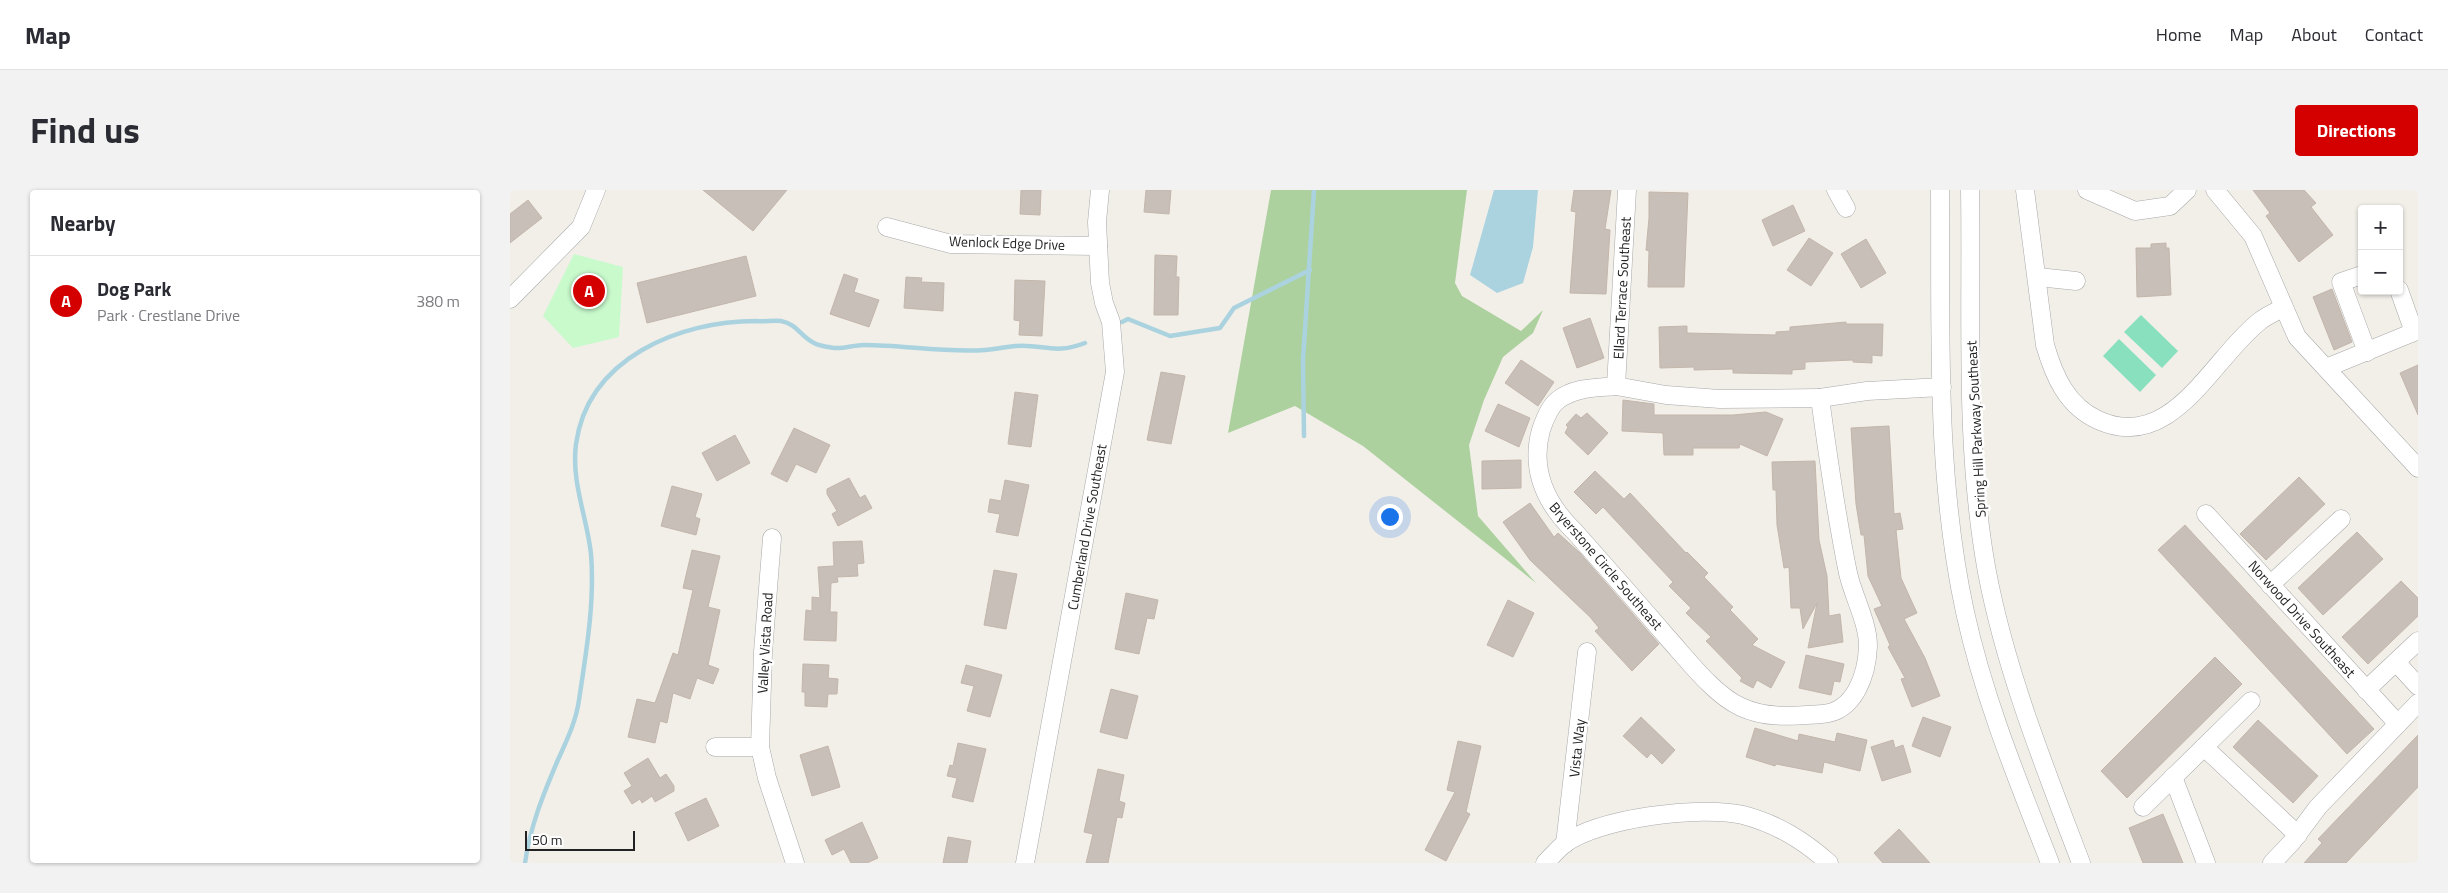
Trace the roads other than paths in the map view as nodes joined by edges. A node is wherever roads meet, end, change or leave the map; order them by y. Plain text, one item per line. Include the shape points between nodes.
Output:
1 (596, 190) edge
2 (1100, 190) edge
3 (1627, 190) edge
4 (1836, 190) edge
5 (1940, 190) edge
6 (1970, 190) edge
7 (2025, 190) edge
8 (2086, 190) edge
9 (2187, 190) edge
10 (2215, 190) edge
11 (1846, 208) dead end
12 (887, 227) dead end
13 (1098, 246) junction
14 (2038, 276) junction
15 (2358, 276) edge
16 (2076, 281) dead end
17 (2401, 295) edge
18 (510, 299) edge
19 (2041, 300) junction
20 (2283, 308) junction
21 (2366, 352) junction
22 (2051, 366) junction
23 (2326, 368) junction
24 (1616, 386) junction
25 (1942, 387) junction
26 (1820, 398) junction
27 (2418, 468) edge
28 (2206, 514) dead end
29 (2341, 518) dead end
30 (772, 538) dead end
31 (2270, 584) junction
32 (2418, 641) edge
33 (1587, 652) dead end
34 (2396, 662) junction
35 (2418, 686) edge
36 (2366, 690) junction
37 (2250, 701) dead end
38 (2418, 703) edge
39 (2398, 724) junction
40 (2204, 746) junction
41 (715, 747) dead end
42 (760, 747) junction
43 (2173, 777) junction
44 (2143, 807) dead end
45 (2298, 835) junction
46 (1565, 844) junction
47 (795, 863) edge
48 (1025, 863) edge
49 (1545, 863) edge
50 (1829, 863) edge
51 (2050, 863) edge
52 (2082, 863) edge
53 (2206, 863) edge
54 (2272, 863) edge

1 - 18 street via 582,228
2 - 13 street, Cumberland Drive Southeast
3 - 24 street, Ellard Terrace Southeast
4 - 11 street
5 - 25 street
6 - 52 street, Spring Hill Parkway Southeast via 1973,410 1977,492 1987,571 2019,694
7 - 14 street
8 - 9 street via 2134,211 2170,206
10 - 20 street via 2253,236
12 - 13 street, Wenlock Edge Drive via 951,244
13 - 48 street, Cumberland Drive Southeast via 1100,283 1110,322 1115,372
14 - 16 street
14 - 19 street
15 - 21 street via 2341,282
17 - 21 street via 2414,332
19 - 22 street via 2052,310 2057,344
19 - 22 street via 2030,315 2034,352
20 - 22 street via 2260,321 2174,410 2146,426 2109,425 2091,417 2066,393
20 - 23 street via 2297,336
21 - 23 street
23 - 27 street
24 - 26 street, Bryerstone Circle Southeast via 1720,399
24 - 26 street, Bryerstone Circle Southeast via 1579,390 1556,401 1544,421 1538,443 1540,483 1560,518 1706,681 1739,707 1768,717 1831,713 1846,704 1866,670 1868,644 1852,591 1834,508
25 - 26 street via 1867,391
25 - 51 street via 1946,484 1965,612 1996,721
28 - 31 street, Norwood Drive Southeast
29 - 31 street
30 - 42 street, Valley Vista Road
31 - 36 street, Norwood Drive Southeast
32 - 34 street
33 - 46 street, Vista Way
34 - 35 street
34 - 36 street
36 - 39 street, Norwood Drive Southeast
37 - 40 street
38 - 39 street
39 - 45 street via 2318,807
40 - 43 street
40 - 45 street
41 - 42 street
42 - 47 street, Valley Vista Road via 769,786
43 - 44 street
43 - 53 street
45 - 54 street
46 - 49 street
46 - 50 street via 1587,832 1649,817 1715,812 1768,823 1805,841

